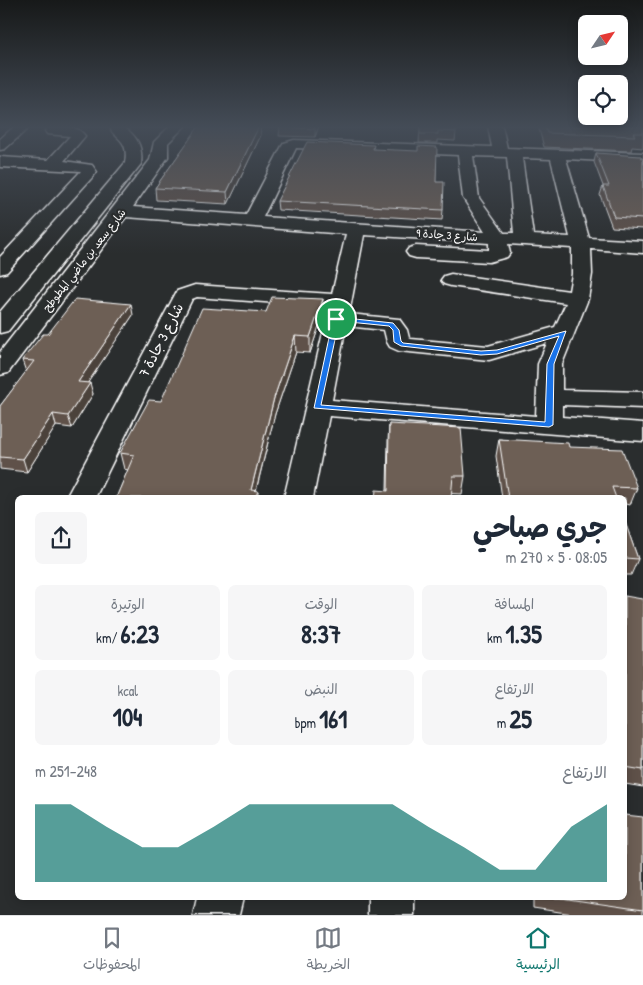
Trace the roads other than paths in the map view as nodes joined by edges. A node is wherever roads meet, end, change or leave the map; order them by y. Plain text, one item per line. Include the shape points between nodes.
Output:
1 (87, 169) edge
2 (129, 169) edge
3 (152, 169) edge
4 (278, 169) edge
5 (468, 169) edge
6 (510, 169) edge
7 (561, 169) edge
8 (121, 211) junction
9 (252, 221) junction
10 (356, 229) junction
11 (498, 238) junction
12 (524, 240) junction
13 (581, 251) junction
14 (416, 252) dead end
15 (643, 259) edge
16 (0, 268) edge
17 (44, 272) junction
18 (451, 280) dead end
19 (578, 299) junction
20 (338, 310) junction
21 (0, 326) edge
22 (563, 332) junction
23 (0, 368) edge
24 (550, 397) junction
25 (643, 400) edge
26 (317, 407) junction
27 (549, 425) junction
28 (643, 432) edge
29 (82, 495) edge
30 (299, 495) edge
31 (220, 900) edge
32 (391, 900) edge
33 (216, 915) edge
34 (391, 915) edge

1 - 16 street via 89,172
2 - 17 street, شارع سعد بن ماضي المطوطح
3 - 8 street, شارع سعد بن ماضي المطوطح
4 - 9 street
5 - 11 street via 470,198
6 - 12 street
7 - 13 street
8 - 9 street, شارع 3 جادة 9
8 - 23 street, شارع سعد بن ماضي المطوطح
9 - 10 street, شارع 3 جادة 9
10 - 11 street, شارع 3 جادة 9
10 - 20 street
11 - 12 street, شارع 3 جادة 9
11 - 14 street via 500,250 494,255
12 - 13 street, شارع 3 جادة 9
13 - 15 street, شارع 3 جادة 9
13 - 19 street
16 - 17 street
17 - 21 street, شارع سعد بن ماضي المطوطح
18 - 19 street
19 - 22 street
20 - 22 street via 391,324 401,344 481,353 497,352
20 - 26 street
20 - 29 street, شارع 3 جادة 7 via 195,292 184,295
22 - 24 street via 550,364
24 - 25 street
24 - 27 street
26 - 27 street
26 - 30 street
27 - 28 street
31 - 33 street
32 - 34 street

